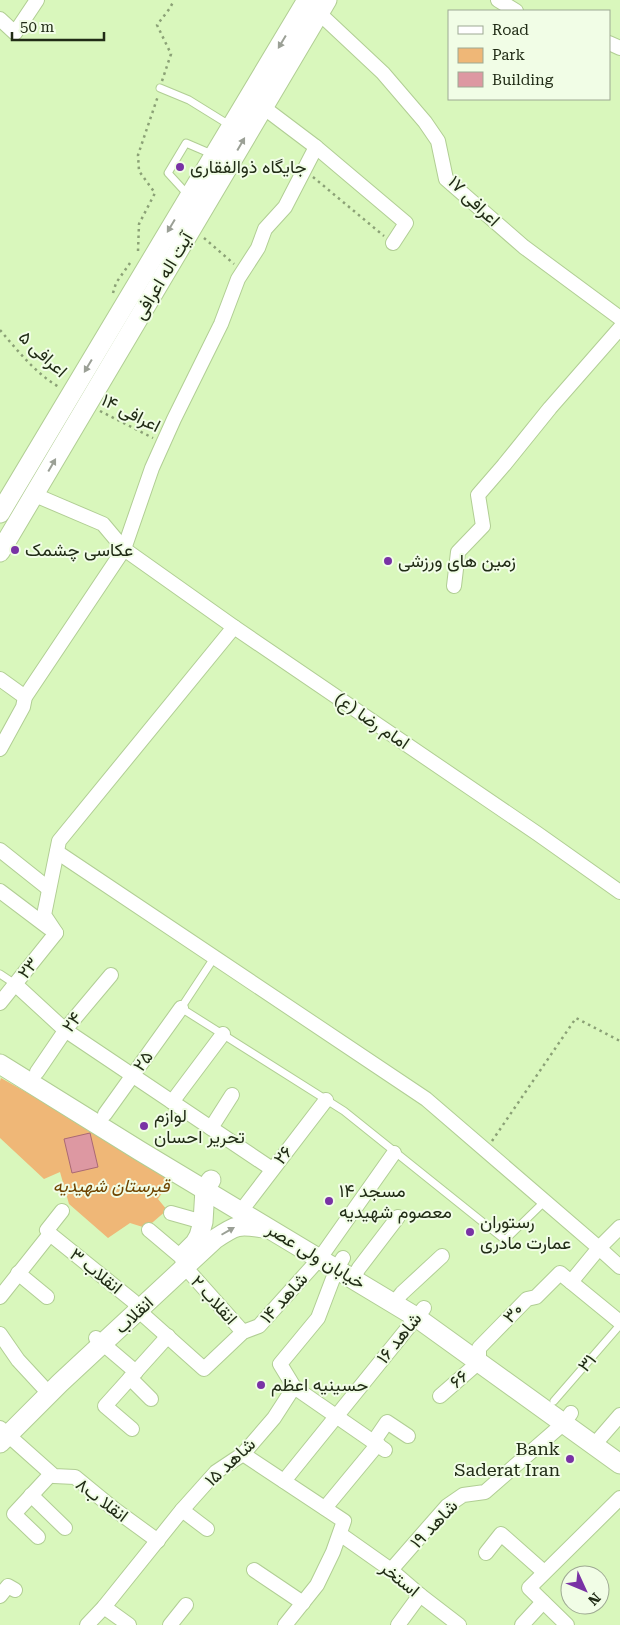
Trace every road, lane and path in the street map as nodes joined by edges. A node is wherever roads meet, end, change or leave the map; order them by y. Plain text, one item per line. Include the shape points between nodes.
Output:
1 (36, 0) edge
2 (174, 0) edge
3 (498, 0) edge
4 (312, 3) edge
5 (514, 10) edge
6 (0, 19) edge
7 (160, 88) junction
8 (262, 98) junction
9 (232, 126) junction
10 (316, 147) junction
11 (214, 155) junction
12 (305, 170) junction
13 (194, 200) junction
14 (192, 227) junction
15 (393, 243) joint
16 (138, 252) dead end
17 (133, 260) dead end
18 (242, 272) junction
19 (120, 313) junction
20 (620, 318) edge
21 (620, 328) edge
22 (0, 330) edge
23 (79, 400) junction
24 (163, 444) junction
25 (35, 496) junction
26 (0, 513) edge
27 (124, 549) junction
28 (0, 552) edge
29 (454, 586) dead end
30 (234, 627) junction
31 (0, 679) edge
32 (25, 697) junction
33 (0, 749) edge
34 (0, 850) edge
35 (57, 852) junction
36 (49, 889) junction
37 (0, 891) edge
38 (620, 892) edge
39 (56, 933) junction
40 (214, 958) junction
41 (0, 974) edge
42 (110, 975) dead end
43 (15, 984) junction
44 (0, 1003) edge
45 (181, 1008) junction
46 (65, 1030) junction
47 (223, 1034) junction
48 (620, 1041) edge
49 (0, 1050) edge
50 (0, 1064) edge
51 (37, 1072) junction
52 (133, 1075) junction
53 (232, 1095) dead end
54 (326, 1100) junction
55 (172, 1102) junction
56 (105, 1114) junction
57 (211, 1128) junction
58 (486, 1151) junction
59 (394, 1153) junction
60 (272, 1169) junction
61 (208, 1184) junction
62 (545, 1202) junction
63 (245, 1206) junction
64 (62, 1211) dead end
65 (171, 1213) dead end
66 (398, 1217) dead end
67 (204, 1222) junction
68 (275, 1224) junction
69 (620, 1227) edge
70 (149, 1230) dead end
71 (50, 1234) junction
72 (599, 1248) junction
73 (323, 1253) junction
74 (442, 1256) dead end
75 (183, 1262) junction
76 (620, 1267) edge
77 (348, 1268) junction
78 (18, 1273) junction
79 (565, 1277) junction
80 (0, 1296) edge
81 (47, 1297) dead end
82 (398, 1298) junction
83 (136, 1306) junction
84 (420, 1312) junction
85 (620, 1323) edge
86 (243, 1332) junction
87 (0, 1334) edge
88 (168, 1336) junction
89 (99, 1341) junction
90 (479, 1355) junction
91 (204, 1369) joint
92 (133, 1375) junction
93 (43, 1387) junction
94 (294, 1387) junction
95 (440, 1396) dead end
96 (151, 1399) dead end
97 (554, 1401) junction
98 (620, 1415) edge
99 (337, 1416) junction
100 (567, 1418) junction
101 (132, 1429) dead end
102 (2, 1433) edge
103 (408, 1436) dead end
104 (598, 1440) junction
105 (379, 1445) junction
106 (620, 1449) edge
107 (243, 1454) junction
108 (620, 1464) edge
109 (51, 1474) junction
110 (284, 1481) junction
111 (31, 1495) junction
112 (620, 1498) edge
113 (325, 1508) junction
114 (182, 1510) junction
115 (65, 1528) dead end
116 (207, 1529) dead end
117 (340, 1534) junction
118 (38, 1537) dead end
119 (158, 1541) junction
120 (486, 1553) dead end
121 (254, 1570) dead end
122 (391, 1570) junction
123 (544, 1572) junction
124 (15, 1590) dead end
125 (420, 1595) junction
126 (0, 1596) edge
127 (543, 1602) junction
128 (303, 1603) junction
129 (186, 1605) dead end
130 (104, 1607) junction
131 (87, 1625) edge
132 (129, 1625) edge
133 (170, 1625) edge
134 (285, 1625) edge
135 (398, 1625) edge
136 (459, 1625) edge
137 (522, 1625) edge
138 (567, 1625) edge

1 - 6 street via 14,33
2 - 7 path via 157,25 171,54
3 - 5 street
4 - 8 main road, آیت اله اعرافی
4 - 20 street, اعرافی ۱۷ via 383,73 425,122 438,141 446,179 524,247
7 - 9 lane via 189,100
7 - 16 path via 138,156 139,171 155,193 138,224
8 - 9 main road, آیت اله اعرافی
8 - 10 street
13 -> 8 main road, آیت اله اعرافی
9 - 11 main road, آیت اله اعرافی
10 - 12 street
10 - 15 street via 406,223
11 - 13 main road, آیت اله اعرافی
11 - 13 lane via 186,143 168,173
12 - 15 path
12 - 18 street via 285,207 265,229 258,248
13 - 14 main road, آیت اله اعرافی
13 -> 19 main road, آیت اله اعرافی
14 - 18 path
14 - 23 main road, آیت اله اعرافی
17 - 19 path via 116,283 109,305
18 - 24 street via 221,324
19 -> 23 main road, آیت اله اعرافی
21 - 29 street via 478,495 483,526 458,552
22 - 23 path, اعرافی ۵ via 26,361
23 - 24 path, اعرافی ۱۴
25 -> 23 main road, آیت اله اعرافی
23 - 26 main road, آیت اله اعرافی
24 - 27 street
25 - 27 street, امام رضا (ع) via 103,524
25 - 28 main road, آیت اله اعرافی
27 - 30 street, امام رضا (ع)
27 - 32 street
30 - 35 street via 59,841
30 - 38 street, امام رضا (ع)
31 - 32 street
32 - 33 street
34 - 36 street
35 - 36 street
35 - 40 street
36 - 39 street via 44,914
37 - 39 street
39 - 43 street, ۲۳
40 - 45 lane
40 - 58 street via 426,1099
41 - 43 lane
42 - 46 street, ۲۴
43 - 44 street, ۲۳
43 - 46 street
45 - 47 lane
45 - 52 street, ۲۵
46 - 51 street, ۲۴
46 - 52 street
47 - 54 lane
47 - 55 street
48 - 58 path via 576,1018
49 - 51 main road, خیابان ولی عصر
50 - 61 main road, خیابان ولی عصر
51 - 56 main road, خیابان ولی عصر
52 - 55 street
52 - 56 street, ۲۵
53 - 57 street
54 - 59 lane
54 - 60 street, ۲۶
55 - 57 street
56 - 61 main road, خیابان ولی عصر
57 - 60 street
58 - 62 street
59 - 62 lane via 505,1240
59 - 73 street, شاهد ۱۴
60 - 63 street, ۲۶
61 - 63 main road, خیابان ولی عصر
61 - 67 main road, انقلاب
62 - 72 street
63 - 68 main road, خیابان ولی عصر
64 - 71 street via 47,1230
65 - 67 street
66 - 77 street
67 - 75 main road, انقلاب
68 - 73 main road, خیابان ولی عصر
75 -> 68 main road, انقلاب via 232,1228
69 - 72 street, ۳۰
70 - 75 street, انقلاب ۲
71 - 78 street
71 - 83 street, انقلاب ۳
72 - 76 street
72 - 79 street, ۳۰
73 - 77 main road, خیابان ولی عصر
73 - 86 street, شاهد ۱۴ via 259,1326
74 - 82 street
75 - 83 main road, انقلاب
75 - 86 street, انقلاب ۲
77 - 82 main road, خیابان ولی عصر
77 - 94 street via 318,1318 280,1364
78 - 80 street
78 - 81 street
79 - 85 street
79 - 90 street, ۳۰ via 536,1297 526,1299
82 - 84 main road, خیابان ولی عصر
83 - 88 street, انقلاب ۳
83 - 89 main road, انقلاب
84 - 90 main road, خیابان ولی عصر
84 - 99 street, شاهد ۱۶
85 - 97 lane, ۳۱
86 - 91 street, شاهد ۱۴
87 - 93 street
88 - 91 street, انقلاب ۳
88 - 92 street
89 - 92 street
89 - 93 main road, انقلاب
89 - 102 main road, انقلاب
90 - 95 street, ۶۶
90 - 97 main road, خیابان ولی عصر
90 - 100 main road, خیابان ولی عصر
92 - 96 street
92 - 101 street via 105,1406
93 - 102 main road, انقلاب
94 - 99 street
94 - 107 street, شاهد ۱۵ via 274,1418
97 - 100 main road, خیابان ولی عصر
98 - 104 street
99 - 105 street
99 - 110 street, شاهد ۱۶
100 - 104 main road, خیابان ولی عصر
100 - 122 street, شاهد ۱۹ via 485,1492 464,1495 447,1506
102 - 109 street
103 - 105 street via 387,1422
104 - 106 main road, خیابان ولی عصر
104 - 108 main road, خیابان ولی عصر
105 - 113 street
107 - 110 street
107 - 114 street, شاهد ۱۵ via 216,1472
109 - 111 street
109 - 119 street, انقلا ب۸ via 75,1476
110 - 113 street
111 - 115 street
111 - 118 street via 14,1514
112 - 123 street
113 - 117 street via 344,1521
114 - 116 street
114 - 119 street, شاهد ۱۵
117 - 122 street, استخر
117 - 128 street via 317,1586
119 - 130 street, شاهد ۱۵
120 - 123 street via 501,1534
121 - 128 street
122 - 125 street, استخر
123 - 127 street via 529,1588
124 - 126 street via 8,1586
125 - 135 street
125 - 136 street, استخر
127 - 137 street
127 - 138 street
128 - 134 street
129 - 133 street
130 - 131 street, شاهد ۱۵
130 - 132 street

